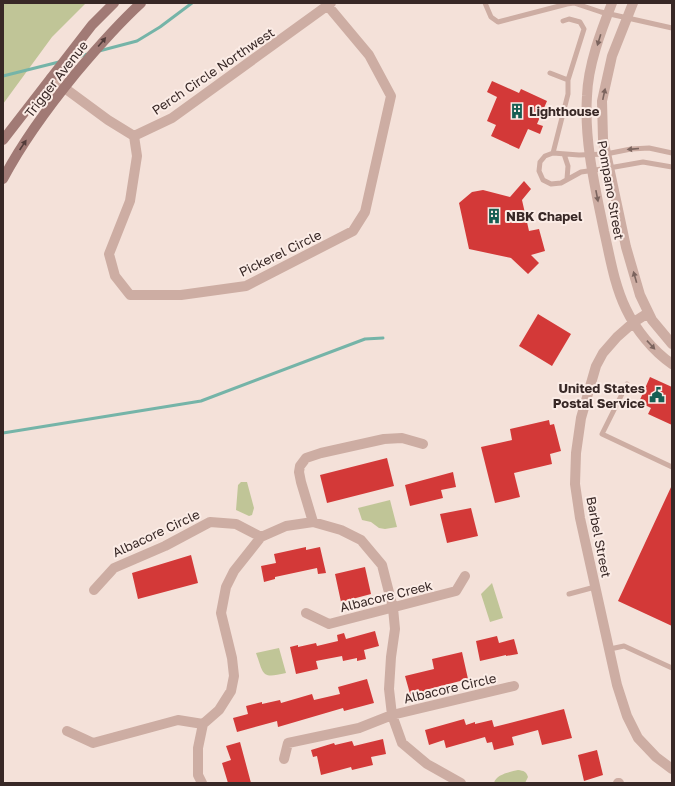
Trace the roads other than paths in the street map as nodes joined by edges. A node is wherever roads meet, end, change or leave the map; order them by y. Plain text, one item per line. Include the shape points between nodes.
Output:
1 (114, 3) edge
2 (141, 3) edge
3 (485, 3) edge
4 (612, 3) edge
5 (633, 3) edge
6 (330, 5) edge
7 (608, 14) junction
8 (627, 18) junction
9 (563, 21) dead end
10 (672, 28) edge
11 (550, 73) dead end
12 (51, 78) junction
13 (568, 80) junction
14 (65, 87) junction
15 (134, 136) junction
16 (3, 140) edge
17 (552, 153) junction
18 (672, 153) edge
19 (564, 154) junction
20 (590, 154) junction
21 (606, 154) junction
22 (672, 167) edge
23 (609, 168) junction
24 (593, 170) junction
25 (3, 179) edge
26 (567, 179) junction
27 (648, 313) junction
28 (634, 322) junction
29 (672, 344) edge
30 (672, 364) edge
31 (627, 384) dead end
32 (423, 444) dead end
33 (672, 467) edge
34 (313, 522) junction
35 (261, 537) junction
36 (465, 576) dead end
37 (595, 587) junction
38 (94, 590) dead end
39 (569, 594) dead end
40 (393, 608) junction
41 (306, 613) dead end
42 (610, 649) junction
43 (672, 668) edge
44 (514, 686) dead end
45 (392, 715) junction
46 (203, 724) junction
47 (67, 731) dead end
48 (284, 759) dead end
49 (672, 770) edge
50 (202, 783) edge
51 (461, 783) edge

1 - 12 main road, Trigger Avenue via 92,25
14 -> 2 main road, Trigger Avenue via 108,35
3 - 7 lane via 490,17 498,22 574,3
4 - 7 street, Pompano Street
5 - 8 street, Pompano Street
6 - 15 street, Perch Circle Northwest via 172,118
6 - 15 street, Pickerel Circle via 369,55 391,96 365,212 353,231 246,286 181,295 130,295 115,276 109,254 130,201 137,156
7 - 8 lane
7 -> 20 street, Pompano Street via 599,37 586,95
8 - 10 lane
21 -> 8 street, Pompano Street via 602,101 612,56
9 - 13 lane via 570,19 580,22 584,29
11 - 13 lane
12 - 14 street
12 - 16 main road, Trigger Avenue
13 - 17 lane via 568,94
14 - 15 street via 108,120
25 -> 14 main road, Trigger Avenue via 42,116
17 - 19 lane
17 - 26 lane via 540,162 539,171 543,180 551,184 561,183
18 -> 21 lane via 649,148
19 - 20 lane
19 - 26 lane via 568,166
20 - 21 lane
20 - 24 street, Pompano Street
21 - 23 street, Pompano Street
22 - 23 lane via 643,162
23 - 24 lane
27 -> 23 street, Pompano Street via 626,247
24 - 26 lane via 581,172
24 -> 28 street, Pompano Street via 614,278
27 - 28 street, Barbel Street
27 - 29 street, Pompano Street
28 -> 30 street, Pompano Street via 642,334
28 - 37 street, Barbel Street via 608,348 596,366 581,418 575,484
31 - 33 lane via 602,434
32 - 34 street via 402,438 384,439 306,458 299,472
34 - 35 street, Albacore Circle via 286,526
34 - 40 street, Albacore Circle via 341,530 361,540 382,565
35 - 38 street, Albacore Circle via 236,524 210,522 165,546 114,568
35 - 46 street, Albacore Circle via 234,571 226,587 221,613 234,676 231,691 218,710
36 - 40 street, Albacore Creek via 456,591
37 - 39 lane
37 - 42 street, Barbel Street
40 - 41 street, Albacore Creek via 329,624
40 - 45 street, Albacore Circle via 395,629 389,689
42 - 43 lane via 624,646
42 - 49 street, Barbel Street via 627,716 638,738
44 - 45 street, Albacore Circle
45 - 48 street via 359,728 288,743
45 - 51 street, Albacore Circle via 402,743 428,764
46 - 47 street via 178,720 93,743
46 - 50 street via 198,748 198,775

